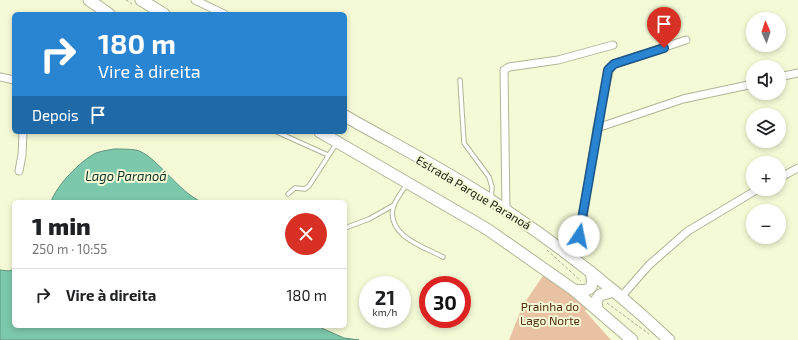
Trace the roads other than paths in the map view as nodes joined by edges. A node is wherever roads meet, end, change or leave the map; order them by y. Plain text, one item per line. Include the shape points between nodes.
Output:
1 (89, 0) edge
2 (141, 0) edge
3 (194, 0) edge
4 (106, 12) edge
5 (161, 12) edge
6 (220, 12) edge
7 (686, 40) dead end
8 (613, 45) dead end
9 (798, 73) edge
10 (786, 76) edge
11 (0, 77) edge
12 (12, 80) edge
13 (460, 80) dead end
14 (746, 86) edge
15 (347, 117) edge
16 (598, 128) junction
17 (23, 134) edge
18 (281, 134) edge
19 (323, 134) edge
20 (337, 142) junction
21 (328, 155) junction
22 (798, 168) edge
23 (19, 171) dead end
24 (786, 174) edge
25 (408, 182) junction
26 (288, 194) dead end
27 (746, 196) edge
28 (491, 200) junction
29 (394, 205) junction
30 (506, 210) junction
31 (347, 227) edge
32 (567, 254) junction
33 (443, 257) dead end
34 (591, 272) junction
35 (574, 290) junction
36 (618, 294) junction
37 (596, 309) junction
38 (632, 340) edge
39 (669, 340) edge

1 - 4 main road
2 - 5 main road
3 - 6 street
7 - 16 street via 610,67
8 - 30 street via 558,60 509,67 504,70
9 - 10 street
11 - 12 street
13 - 28 lane via 464,143 489,177 492,187
14 - 16 street via 684,99
15 - 28 main road, Estrada Parque Paranoá
16 - 32 street via 581,228 576,242
17 - 23 street
18 - 21 lane
19 - 20 main road, Estrada Parque Paranoá
20 - 21 lane
20 - 25 main road, Estrada Parque Paranoá
21 - 26 lane via 309,186 305,189 295,188
22 - 24 street
25 - 29 lane
25 - 35 main road, Estrada Parque Paranoá via 487,229
27 - 36 street via 688,231
28 - 30 main road, Estrada Parque Paranoá
29 - 31 lane
29 - 33 lane via 394,219 398,231
30 - 32 main road, Estrada Parque Paranoá
32 - 34 main road, Estrada Parque Paranoá
34 - 35 main road via 593,283 590,289 585,292
34 - 36 main road, Estrada Parque Paranoá
35 - 37 main road, Estrada Parque Paranoá
36 - 37 main road via 606,292 598,297
36 - 39 main road, Estrada Parque Paranoá
37 - 38 main road, Estrada Parque Paranoá

